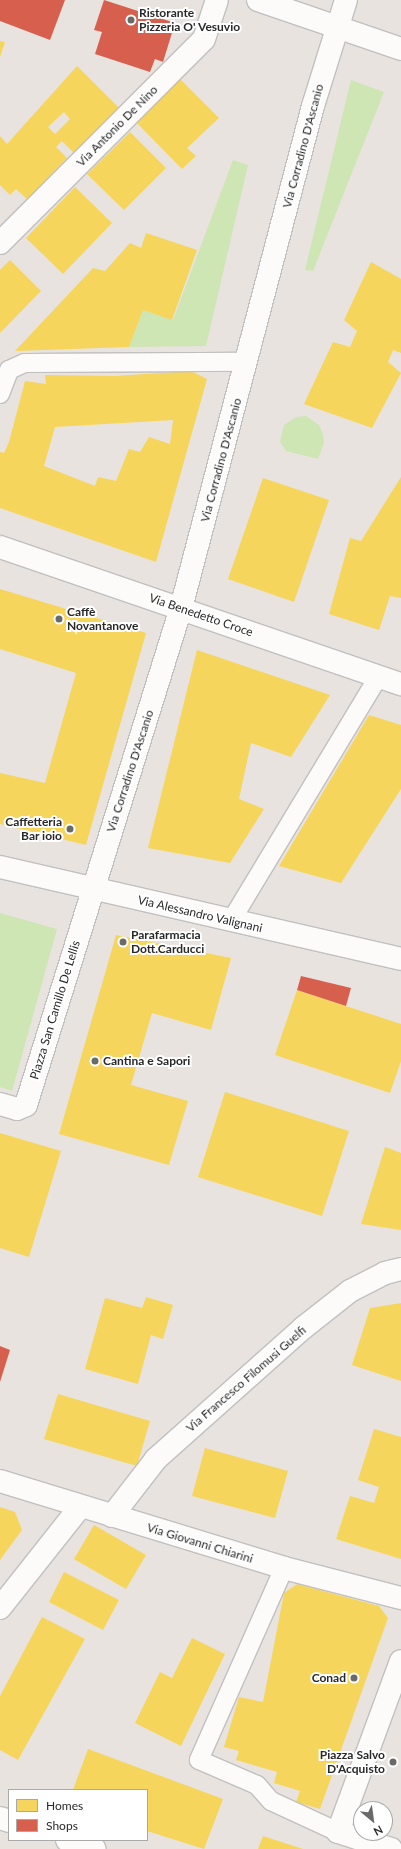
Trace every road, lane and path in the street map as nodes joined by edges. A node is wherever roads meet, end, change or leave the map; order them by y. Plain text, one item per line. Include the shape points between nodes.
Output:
1 (217, 0) edge
2 (258, 0) edge
3 (346, 0) edge
4 (337, 27) junction
5 (401, 49) edge
6 (0, 243) edge
7 (247, 362) junction
8 (0, 394) edge
9 (0, 547) edge
10 (181, 608) junction
11 (379, 676) junction
12 (401, 684) edge
13 (0, 868) edge
14 (92, 889) junction
15 (231, 921) junction
16 (401, 959) edge
17 (0, 1104) edge
18 (401, 1269) edge
19 (0, 1481) edge
20 (80, 1507) junction
21 (112, 1516) junction
22 (284, 1568) junction
23 (401, 1598) edge
24 (0, 1608) edge
25 (401, 1661) edge
26 (338, 1832) junction
27 (70, 1841) edge
28 (95, 1849) edge
29 (391, 1849) edge

1 - 6 street, Via Antonio De Nino via 204,39
2 - 4 street
3 - 4 street, Via Corradino D'Ascanio
4 - 5 street
4 - 7 street, Via Corradino D'Ascanio
7 - 8 lane via 25,363 9,370
7 - 10 street, Via Corradino D'Ascanio
9 - 10 street, Via Benedetto Croce
10 - 11 street, Via Benedetto Croce
10 - 14 street, Via Corradino D'Ascanio
11 - 12 street, Via Benedetto Croce
11 - 15 lane
13 - 14 street, Via Alessandro Valignani
14 - 15 street, Via Alessandro Valignani
14 - 17 street, Piazza San Camillo De Lellis via 26,1105 17,1110
15 - 16 street, Via Alessandro Valignani
18 - 21 street, Via Francesco Filomusi Guelfi via 385,1273 350,1291 303,1328 156,1459
19 - 20 street, Via Giovanni Chiarini
20 - 21 street, Via Giovanni Chiarini
20 - 24 street
21 - 22 street, Via Giovanni Chiarini
22 - 23 street, Via Giovanni Chiarini
22 - 26 lane via 199,1760 257,1784 271,1801
25 - 26 street
26 - 29 street
27 - 28 street

